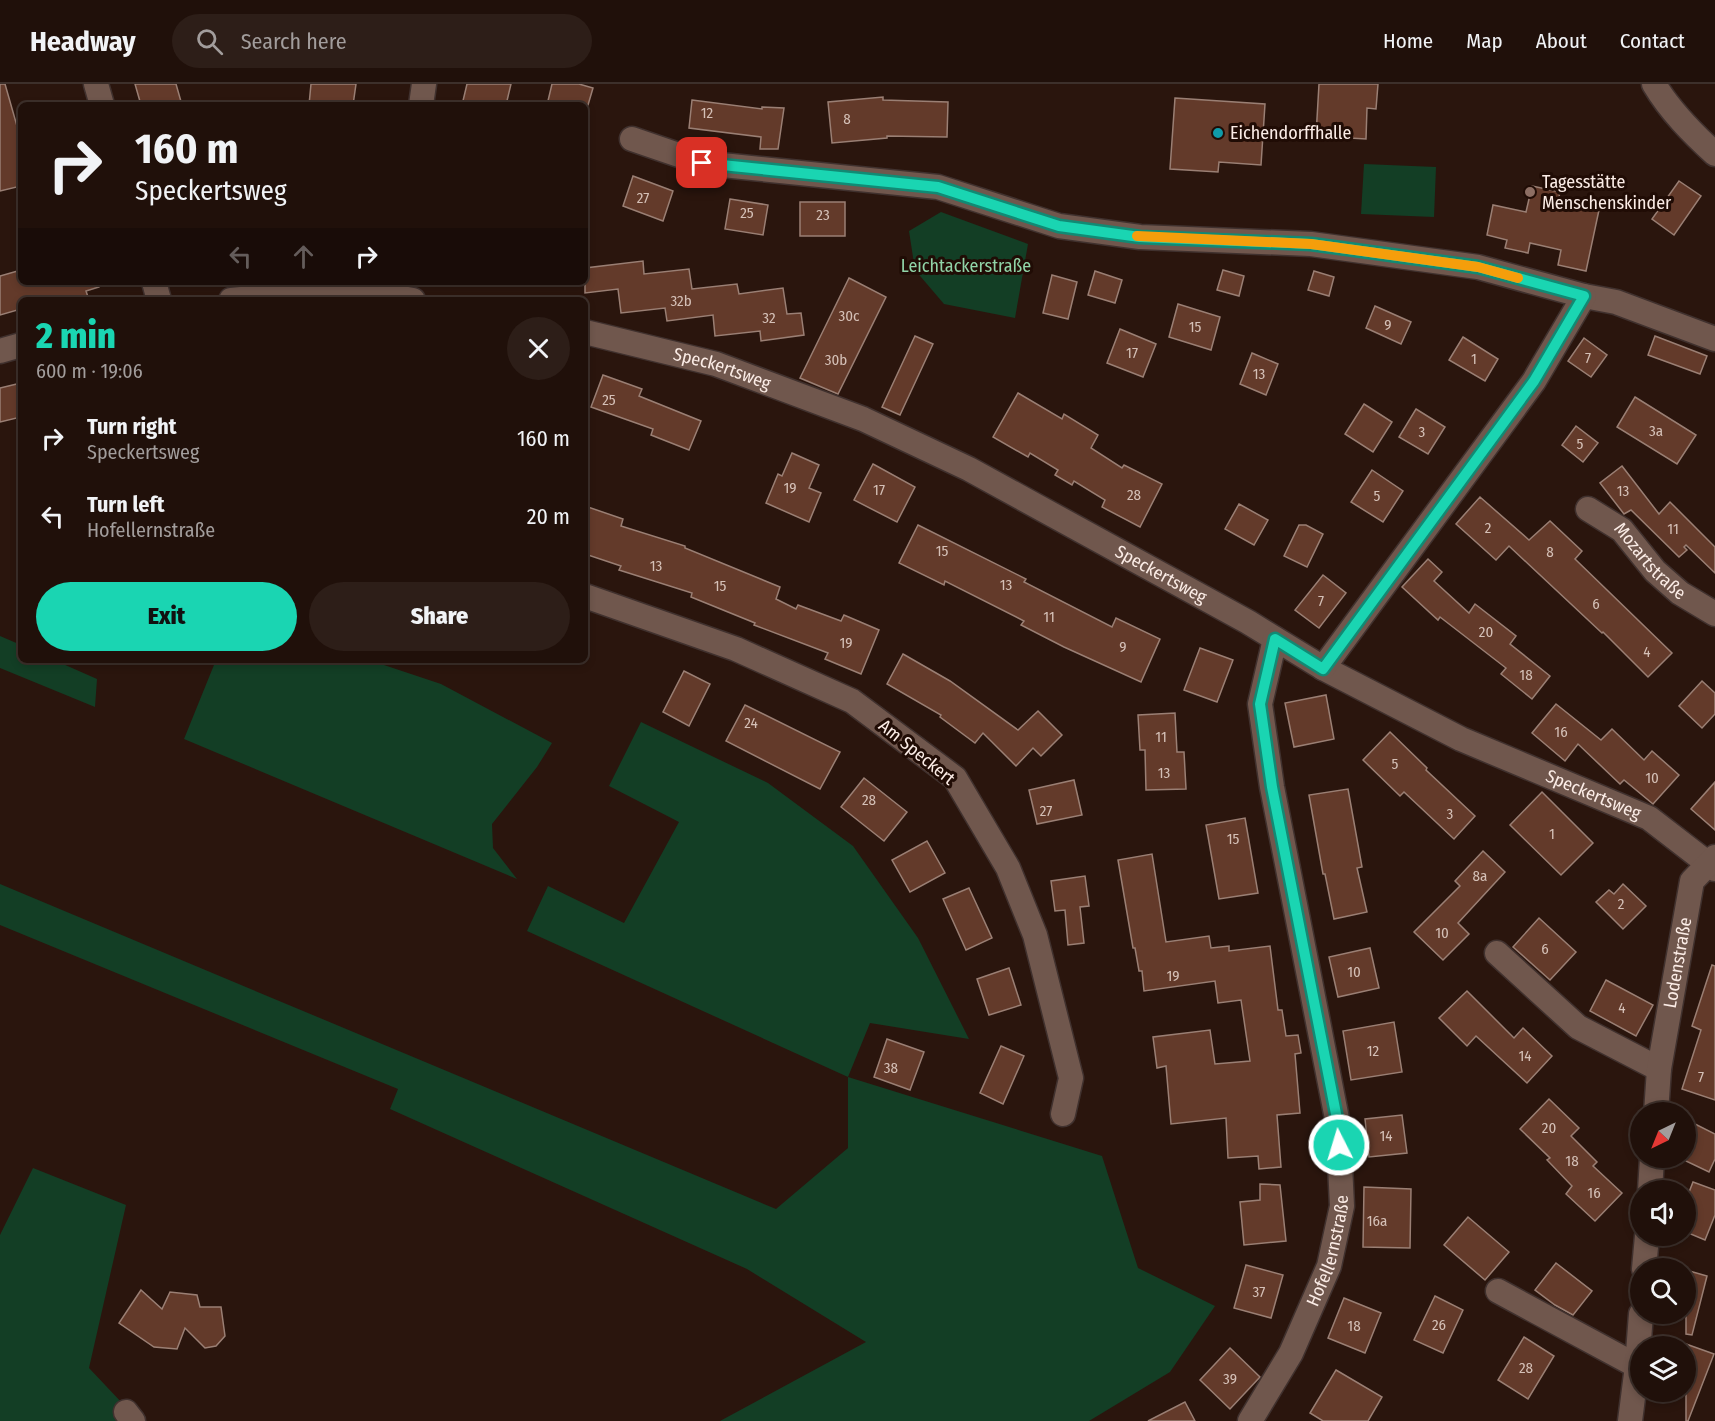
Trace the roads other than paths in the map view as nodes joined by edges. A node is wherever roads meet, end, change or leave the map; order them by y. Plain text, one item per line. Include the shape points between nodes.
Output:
1 (96, 84) edge
2 (424, 84) edge
3 (1662, 88) edge
4 (101, 102) edge
5 (421, 102) edge
6 (632, 139) dead end
7 (1715, 154) edge
8 (406, 293) edge
9 (1584, 296) junction
10 (262, 297) edge
11 (588, 333) edge
12 (1715, 339) edge
13 (18, 346) edge
14 (0, 351) edge
15 (1588, 509) dead end
16 (588, 597) edge
17 (1715, 614) edge
18 (1275, 639) junction
19 (1323, 669) junction
20 (1713, 863) edge
21 (1497, 953) dead end
22 (1659, 1069) junction
23 (1657, 1102) edge
24 (1063, 1114) dead end
25 (1498, 1291) dead end
26 (1630, 1362) edge
27 (1632, 1402) edge
28 (1250, 1421) edge
29 (1630, 1421) edge

1 - 4 street
2 - 5 street
3 - 7 street via 1692,134
6 - 9 street via 702,163 938,187 1059,226 1140,237 1334,247 1478,267
8 - 10 street
9 - 12 street via 1616,302
9 - 19 street via 1534,381
11 - 18 street, Speckertsweg via 716,364 863,419 969,469
13 - 14 street
15 - 17 street, Mozartstraße via 1622,530 1655,571 1680,593
16 - 24 street, Am Speckert via 736,649 852,701 955,778 1008,868 1035,935 1071,1078
18 - 19 street, Speckertsweg
18 - 28 street, Hofellernstraße via 1260,704 1272,787 1338,1124 1342,1206 1329,1266 1291,1353
19 - 20 street, Speckertsweg via 1461,740 1649,818
20 - 22 street, Lodenstraße via 1692,881
21 - 22 street via 1578,1027
22 - 23 street, Lodenstraße
25 - 26 street
27 - 29 street

